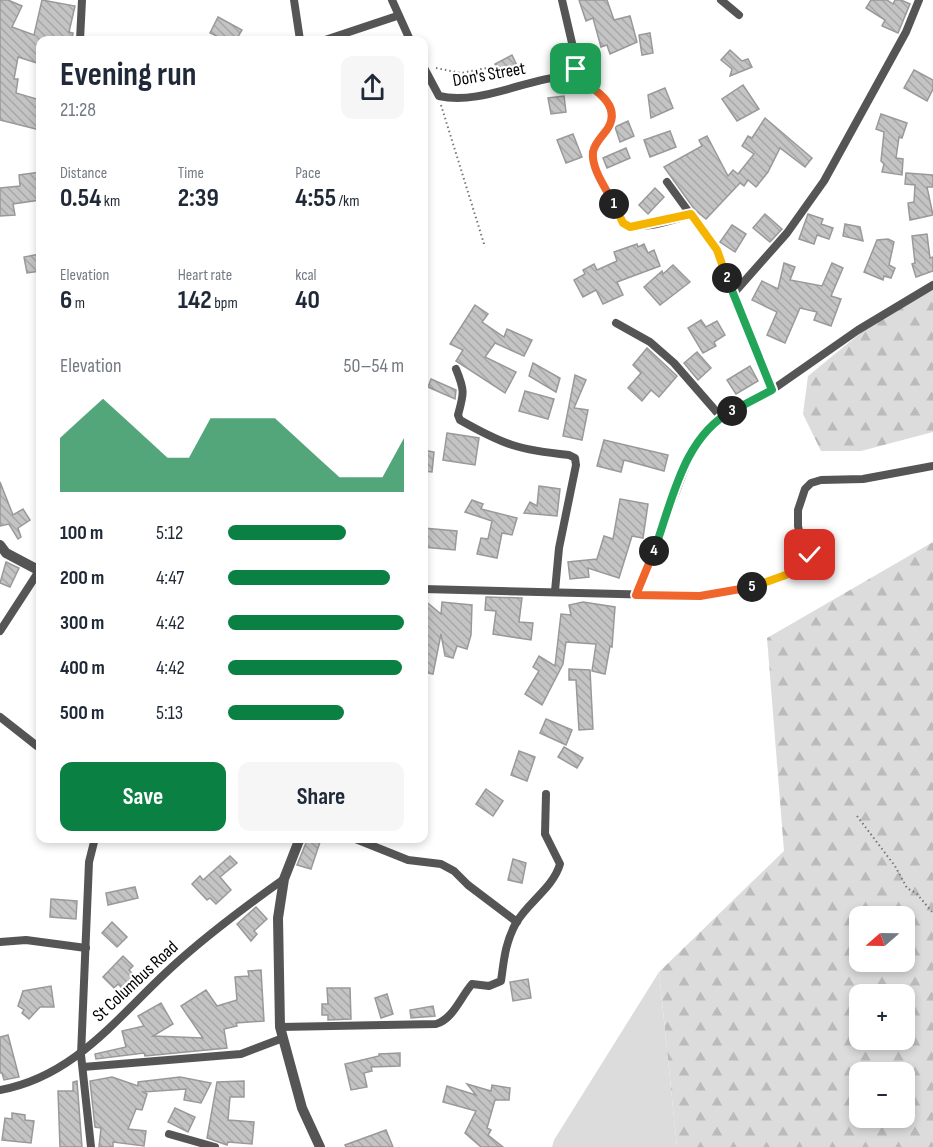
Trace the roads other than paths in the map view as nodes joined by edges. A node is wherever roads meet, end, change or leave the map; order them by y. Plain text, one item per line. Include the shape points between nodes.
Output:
1 (82, 0) edge
2 (294, 0) edge
3 (392, 0) edge
4 (562, 0) edge
5 (721, 0) edge
6 (919, 0) edge
7 (739, 15) dead end
8 (397, 16) junction
9 (80, 36) edge
10 (299, 36) edge
11 (337, 36) edge
12 (408, 36) edge
13 (428, 70) edge
14 (573, 76) junction
15 (667, 182) dead end
16 (691, 214) junction
17 (933, 285) edge
18 (732, 294) junction
19 (616, 323) dead end
20 (456, 369) dead end
21 (772, 390) junction
22 (721, 417) junction
23 (933, 466) edge
24 (0, 545) edge
25 (36, 569) edge
26 (36, 577) edge
27 (428, 589) edge
28 (555, 591) junction
29 (636, 595) junction
30 (0, 631) edge
31 (0, 717) edge
32 (36, 745) edge
33 (546, 794) dead end
34 (94, 843) edge
35 (298, 843) edge
36 (366, 843) edge
37 (284, 879) junction
38 (517, 922) junction
39 (0, 942) edge
40 (86, 948) junction
41 (282, 1032) junction
42 (81, 1055) junction
43 (83, 1067) junction
44 (0, 1090) edge
45 (169, 1134) dead end
46 (91, 1147) edge
47 (215, 1147) edge
48 (320, 1147) edge

1 - 9 street
2 - 10 street
3 - 8 street
4 - 14 street via 576,60
5 - 7 street
6 - 18 street via 906,32 824,181 787,233
8 - 11 street
8 - 12 street
13 - 14 street, Don's Street via 439,96 459,98
14 - 16 street via 604,96 609,107 609,126 597,142 593,160 623,223 641,226
15 - 16 street
16 - 18 street via 717,250
17 - 21 street via 858,330
18 - 21 street
19 - 22 street via 650,342 674,363
20 - 28 street via 464,388 460,420 498,442 575,458
21 - 22 street
22 - 29 street via 693,448
23 - 29 street via 863,479 811,483 798,510 798,534 812,559 801,570 729,592 700,596
24 - 25 street via 6,553
26 - 30 street
27 - 28 street
28 - 29 street
31 - 32 street
33 - 38 street via 544,834 560,864 556,875
34 - 40 street via 88,862
35 - 37 street
36 - 38 street via 408,860 441,864
37 - 41 street via 279,918
37 - 42 street, St Columbus Road via 222,923 172,966
38 - 41 street via 504,949 501,981 489,986 472,984 445,1021
39 - 40 street via 26,940
40 - 42 street
41 - 43 street via 241,1054
41 - 48 street via 302,1108
42 - 43 street
42 - 44 street, St Columbus Road via 49,1075
43 - 46 street
45 - 47 street

